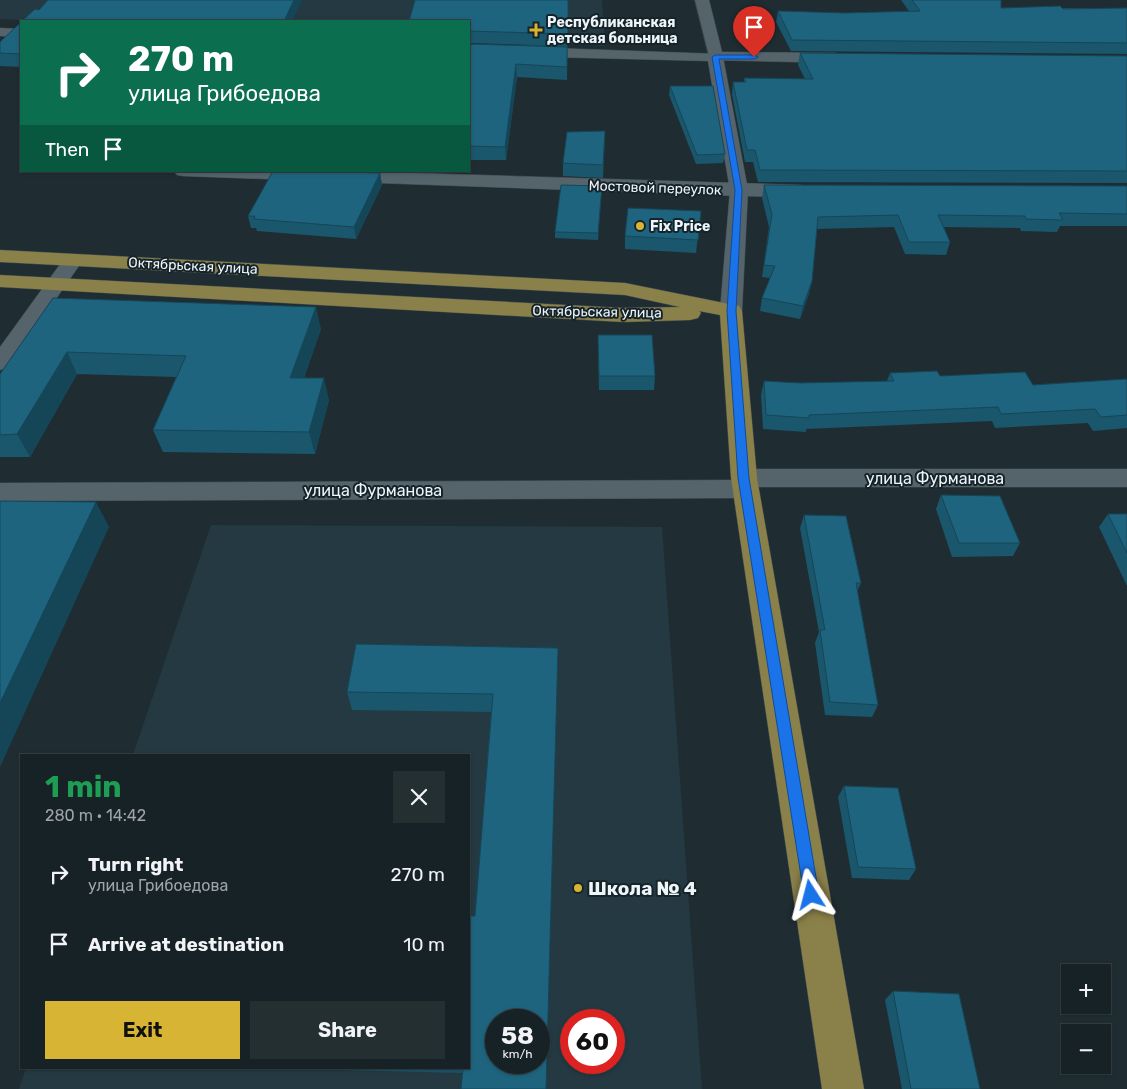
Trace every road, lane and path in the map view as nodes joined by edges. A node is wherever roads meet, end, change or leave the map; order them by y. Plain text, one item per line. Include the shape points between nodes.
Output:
1 (702, 0) edge
2 (0, 32) edge
3 (20, 33) edge
4 (470, 50) edge
5 (715, 57) junction
6 (853, 58) edge
7 (212, 172) edge
8 (739, 190) junction
9 (818, 191) edge
10 (0, 256) edge
11 (73, 260) junction
12 (0, 281) edge
13 (56, 284) junction
14 (731, 311) junction
15 (0, 363) edge
16 (1127, 478) edge
17 (745, 484) junction
18 (0, 492) edge
19 (842, 1089) edge

1 - 5 street
2 - 3 street
4 - 5 street
5 - 6 street
5 - 8 street
7 - 8 street, Мостовой переулок
8 - 9 street, Мостовой переулок
8 - 14 street
10 - 11 main road, Октябрьская улица
11 - 13 street
11 - 14 main road, Октябрьская улица via 625,289
12 - 13 main road, Октябрьская улица
13 - 14 main road, Октябрьская улица via 623,315
13 - 15 street
14 - 17 main road
16 - 17 street, улица Фурманова
17 - 18 street, улица Фурманова
17 - 19 main road

